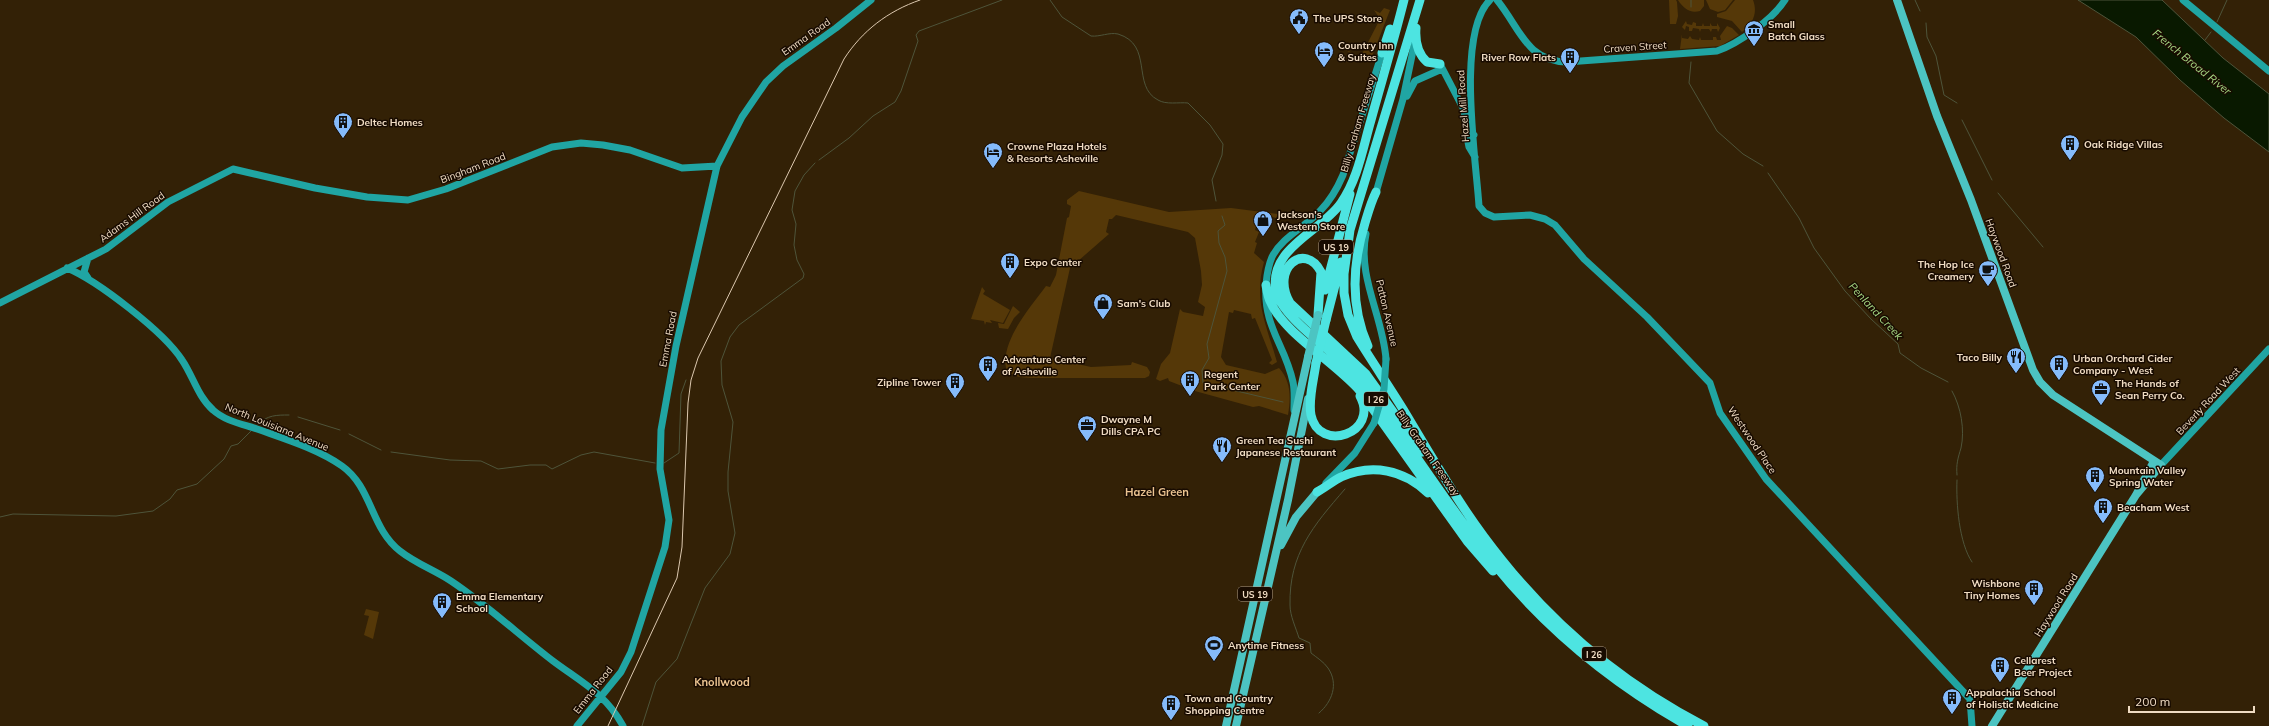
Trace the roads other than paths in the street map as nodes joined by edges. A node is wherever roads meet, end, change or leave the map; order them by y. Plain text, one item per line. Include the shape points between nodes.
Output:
1 (871, 0) edge
2 (1404, 0) edge
3 (1420, 0) edge
4 (1490, 0) edge
5 (1497, 0) edge
6 (1785, 0) edge
7 (1897, 0) edge
8 (2183, 0) edge
9 (1401, 11) junction
10 (1417, 11) junction
11 (1415, 40) junction
12 (1382, 53) joint
13 (1441, 66) junction
14 (2269, 71) edge
15 (1432, 73) junction
16 (1449, 84) junction
17 (1400, 108) junction
18 (1466, 132) junction
19 (1474, 135) junction
20 (1476, 158) junction
21 (717, 166) junction
22 (233, 169) joint
23 (1354, 178) junction
24 (1376, 192) junction
25 (1485, 213) joint
26 (1350, 230) junction
27 (88, 258) junction
28 (67, 268) junction
29 (91, 281) junction
30 (1266, 285) junction
31 (0, 303) edge
32 (1322, 318) junction
33 (2269, 349) edge
34 (1372, 360) junction
35 (1316, 363) junction
36 (1345, 375) junction
37 (1293, 422) junction
38 (2158, 463) junction
39 (1444, 477) junction
40 (1317, 492) junction
41 (1447, 514) junction
42 (1274, 562) junction
43 (1554, 629) junction
44 (602, 696) junction
45 (577, 726) edge
46 (623, 726) edge
47 (1226, 726) edge
48 (1236, 726) edge
49 (1688, 726) edge
50 (1704, 726) edge
51 (1972, 726) edge
52 (1992, 726) edge

1 - 21 street, Emma Road via 766,82 742,117
2 - 9 highway, Billy Graham Freeway / I 26
3 - 10 highway, Billy Graham Freeway / I 26
4 - 19 street, Hazel Mill Road via 1477,23 1470,63
5 - 6 street, Craven Street via 1537,53 1553,62 1567,62 1717,51 1732,45 1751,32 1778,10
7 - 38 main road, Haywood Road via 1937,116 2037,378 2053,395
8 - 14 street
9 - 12 highway via 1394,18
9 - 23 highway, Billy Graham Freeway / I 26
10 - 11 highway
10 - 26 highway, Billy Graham Freeway / I 26
11 - 13 highway via 1423,59
11 - 17 street, Patton Avenue
12 - 30 street, Patton Avenue via 1343,175 1335,192 1320,212 1276,251 1270,262
13 - 15 street
13 - 16 street
15 - 16 street
15 - 17 street via 1415,81
16 - 18 street via 1464,110
17 - 24 street, Patton Avenue
18 - 19 street
18 - 20 street via 1469,147
19 - 20 street, Hazel Mill Road
20 - 25 street, Hazel Mill Road via 1479,206
21 - 22 street, Bingham Road via 682,168 630,150 581,143 566,144 552,147 445,190 408,200 367,197 315,188
21 - 44 street, Emma Road via 676,346 661,430 660,469 669,520 665,547 632,650 621,672
22 - 27 street, Adams Hill Road via 168,202 106,249
23 - 32 highway, Patton Avenue / US 19
23 - 43 highway, Billy Graham Freeway / I 26 via 1338,208 1284,256 1278,267 1276,279 1278,297 1291,315 1361,380 1494,564
24 - 34 highway via 1360,238 1354,274 1357,314
24 - 40 street, Patton Avenue, bridge via 1365,238 1364,256 1386,359 1384,389 1374,423 1354,453
25 - 51 street, Westwood Place via 1494,217 1530,215 1555,225 1584,259 1622,292 1710,383 1720,413 1766,479 1970,699
26 - 32 highway, Patton Avenue / US 19
26 - 34 highway, Billy Graham Freeway / I 26 via 1344,274 1345,304 1357,337
27 - 28 street, Adams Hill Road
27 - 29 street via 84,272
28 - 29 street, North Louisiana Avenue
28 - 31 street, Adams Hill Road
29 - 44 street, North Louisiana Avenue via 156,331 172,347 182,359 202,398 213,411 233,422 286,440 341,465 357,479 386,536 400,551 467,592
30 - 36 highway via 1271,303 1278,315
30 - 37 street, Patton Avenue via 1267,316 1294,384
32 - 35 highway, Patton Avenue / US 19, bridge
32 - 37 main road, Patton Avenue / US 19, bridge via 1308,357
32 - 39 highway via 1321,272 1310,260 1296,260 1288,266 1284,275 1283,289 1290,303 1366,374 1438,475
33 - 38 street, Beverly Road West
34 - 39 highway, Billy Graham Freeway / I 26
35 - 36 highway via 1312,416 1317,427 1329,435 1344,436 1352,432 1363,417 1361,399
35 - 42 main road, Patton Avenue / US 19
36 - 41 highway via 1360,392
37 - 47 main road, Patton Avenue / US 19
38 - 52 main road, Haywood Road
39 - 50 highway, Billy Graham Freeway / I 26 via 1484,537 1549,614 1626,679
40 - 41 highway via 1347,475 1368,470 1389,470 1419,485
40 - 42 main road, Patton Avenue via 1290,528
41 - 43 highway via 1467,541 1514,594 1544,625
42 - 48 main road, Patton Avenue / US 19
43 - 49 highway, Billy Graham Freeway / I 26 via 1617,681
44 - 45 street, Emma Road
44 - 46 street, North Louisiana Avenue

